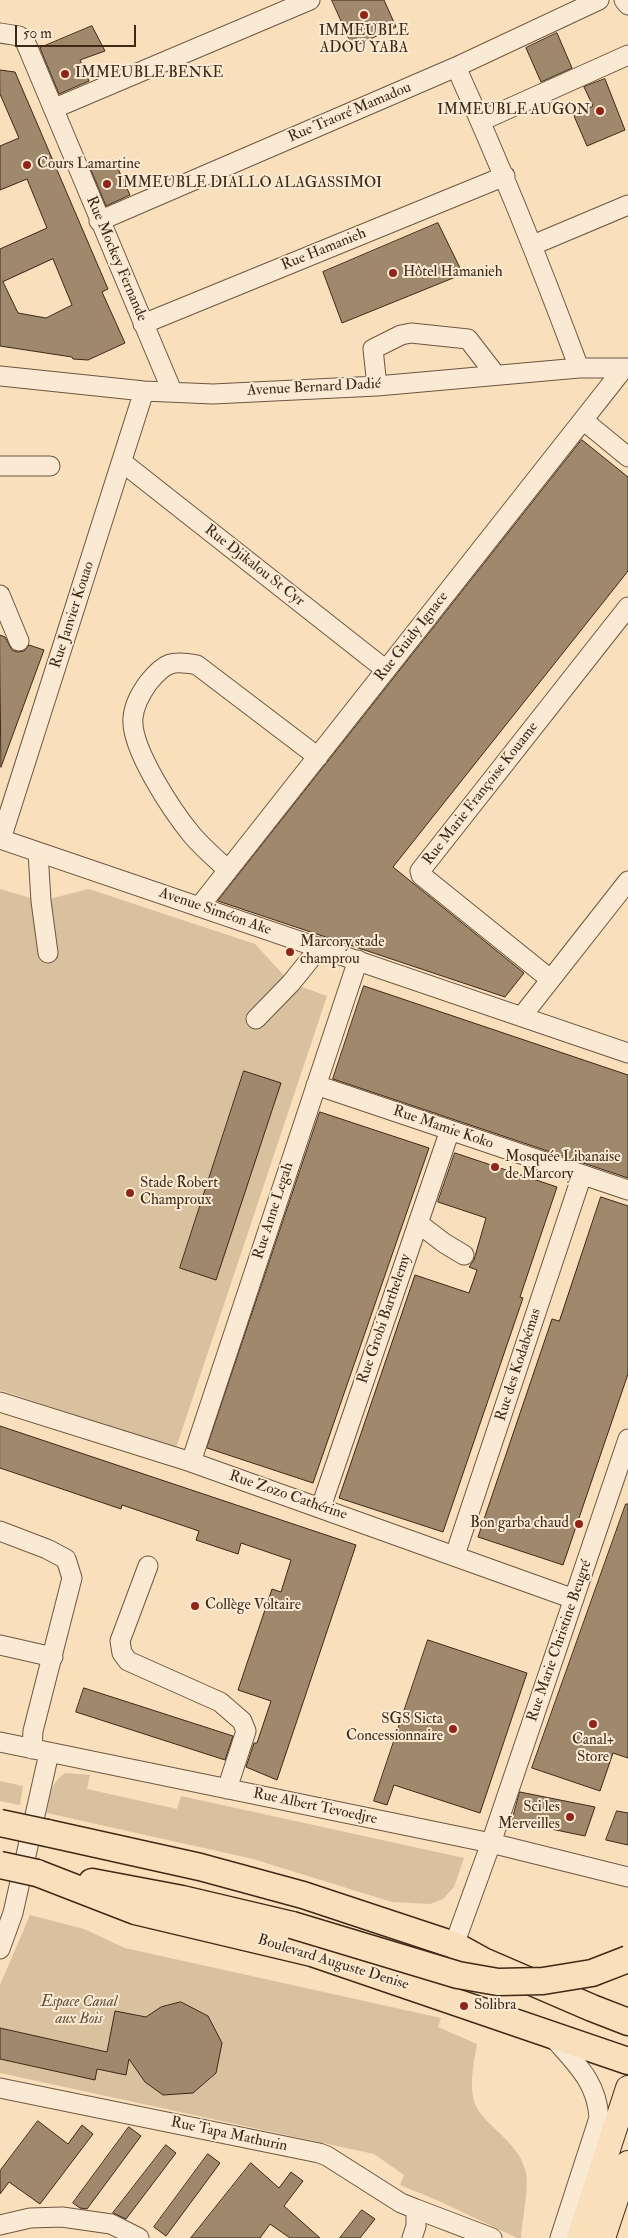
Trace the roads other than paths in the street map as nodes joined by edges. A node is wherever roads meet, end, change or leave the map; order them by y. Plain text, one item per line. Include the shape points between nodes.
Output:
1 (310, 0) edge
2 (599, 0) edge
3 (624, 0) edge
4 (628, 5) edge
5 (0, 33) edge
6 (628, 55) edge
7 (456, 67) junction
8 (55, 108) junction
9 (481, 121) junction
10 (505, 176) junction
11 (628, 206) edge
12 (100, 221) junction
13 (533, 245) junction
14 (143, 324) junction
15 (578, 368) junction
16 (626, 368) edge
17 (495, 374) junction
18 (0, 376) edge
19 (378, 386) junction
20 (144, 391) junction
21 (172, 392) junction
22 (584, 420) junction
23 (628, 457) edge
24 (122, 462) junction
25 (0, 466) edge
26 (50, 466) dead end
27 (0, 595) edge
28 (628, 607) edge
29 (20, 640) dead end
30 (386, 670) junction
31 (318, 757) junction
32 (0, 839) edge
33 (38, 852) junction
34 (228, 870) junction
35 (628, 881) edge
36 (200, 907) junction
37 (320, 947) junction
38 (48, 953) dead end
39 (358, 960) junction
40 (550, 979) junction
41 (522, 1016) junction
42 (256, 1019) dead end
43 (628, 1052) edge
44 (316, 1085) junction
45 (450, 1130) junction
46 (582, 1175) junction
47 (628, 1190) edge
48 (418, 1223) junction
49 (464, 1255) dead end
50 (0, 1402) edge
51 (628, 1439) edge
52 (190, 1462) junction
53 (321, 1507) junction
54 (0, 1531) edge
55 (455, 1555) junction
56 (148, 1566) dead end
57 (574, 1599) junction
58 (0, 1645) edge
59 (53, 1657) junction
60 (0, 1742) edge
61 (40, 1751) junction
62 (227, 1789) junction
63 (0, 1823) edge
64 (491, 1843) junction
65 (0, 1865) edge
66 (37, 1873) junction
67 (628, 1877) edge
68 (454, 1945) junction
69 (0, 1949) edge
70 (628, 1959) edge
71 (628, 2022) edge
72 (549, 2033) junction
73 (628, 2061) edge
74 (0, 2088) edge
75 (628, 2088) edge
76 (628, 2164) edge
77 (416, 2209) junction
78 (0, 2224) edge
79 (139, 2238) edge
80 (412, 2238) edge
81 (492, 2238) edge
82 (560, 2238) edge
83 (579, 2238) edge
84 (603, 2238) edge

1 - 8 street
2 - 7 street, Rue Traoré Mamadou
3 - 4 street
5 - 8 street, Rue Mockey Fernande via 19,36 25,42
6 - 9 street
7 - 9 street
7 - 12 street, Rue Traoré Mamadou
8 - 12 street, Rue Mockey Fernande
9 - 10 street
10 - 13 street
10 - 14 street, Rue Hamanieh
11 - 13 street
12 - 14 street, Rue Mockey Fernande
13 - 15 street
14 - 21 street, Rue Mockey Fernande
15 - 16 street, Avenue Bernard Dadié
15 - 17 street, Avenue Bernard Dadié
16 - 22 street, Rue Guidy Ignace
17 - 19 street, Avenue Bernard Dadié
17 - 19 street via 468,339 411,333 373,349
18 - 20 street, Avenue Bernard Dadié
19 - 21 street, Avenue Bernard Dadié via 213,394
20 - 21 street, Avenue Bernard Dadié
20 - 24 street, Rue Janvier Kouao
22 - 23 street
22 - 30 street, Rue Guidy Ignace
24 - 30 street, Rue Djikalou St Cyr
24 - 32 street, Rue Janvier Kouao
25 - 26 street
27 - 29 street
28 - 40 street, Rue Marie Françoise Kouame via 420,871
30 - 31 street, Rue Guidy Ignace
31 - 34 street, Rue Guidy Ignace
31 - 34 street via 197,665 176,661 158,671 139,696 132,718 136,742 180,820
32 - 33 street, Avenue Siméon Ake
33 - 36 street, Avenue Siméon Ake
33 - 38 street
34 - 36 street, Rue Guidy Ignace
35 - 40 street
36 - 37 street, Avenue Siméon Ake
37 - 39 street, Avenue Siméon Ake
37 - 42 street
39 - 41 street, Avenue Siméon Ake
39 - 44 street, Rue Anne Legah
40 - 41 street
41 - 43 street, Avenue Siméon Ake
44 - 45 street, Rue Mamie Koko
44 - 52 street, Rue Anne Legah
45 - 46 street, Rue Mamie Koko
45 - 48 street, Rue Grobi Barthelemy
46 - 47 street, Rue Mamie Koko
46 - 55 street, Rue des Kodabémas
48 - 49 street
48 - 53 street, Rue Grobi Barthelemy
50 - 52 street, Rue Zozo Cathérine
51 - 57 street, Rue Marie Christine Beugré
52 - 53 street, Rue Zozo Cathérine
53 - 55 street, Rue Zozo Cathérine
54 - 59 street via 66,1559 72,1578
55 - 57 street, Rue Zozo Cathérine
56 - 62 street via 120,1640 122,1653 128,1660 220,1702 242,1721 246,1731
57 - 64 street, Rue Marie Christine Beugré
58 - 59 street
59 - 61 street via 33,1731
60 - 61 street, Rue Albert Tevoedjre
61 - 62 street, Rue Albert Tevoedjre
61 - 69 street via 13,1913
62 - 64 street, Rue Albert Tevoedjre
63 - 68 highway, bridge via 200,1867 303,1895
64 - 67 street, Rue Albert Tevoedjre
64 - 68 street, Rue Marie Christine Beugré
65 - 66 highway, Boulevard Auguste Denise, bridge
66 - 70 highway, Boulevard Auguste Denise, bridge via 182,1899 292,1925 458,1976 498,1982 543,1982 592,1973
66 - 72 highway, Boulevard Auguste Denise via 135,1911 312,1953
68 - 71 highway via 483,1961
72 - 73 highway, Boulevard Auguste Denise
72 - 82 street via 590,2082 598,2102 599,2118
74 - 77 street, Rue Tapa Mathurin via 319,2153
75 - 83 main road
76 - 84 main road
77 - 80 street
77 - 81 street, Rue Tapa Mathurin
78 - 79 street via 30,2218 62,2217 111,2224

